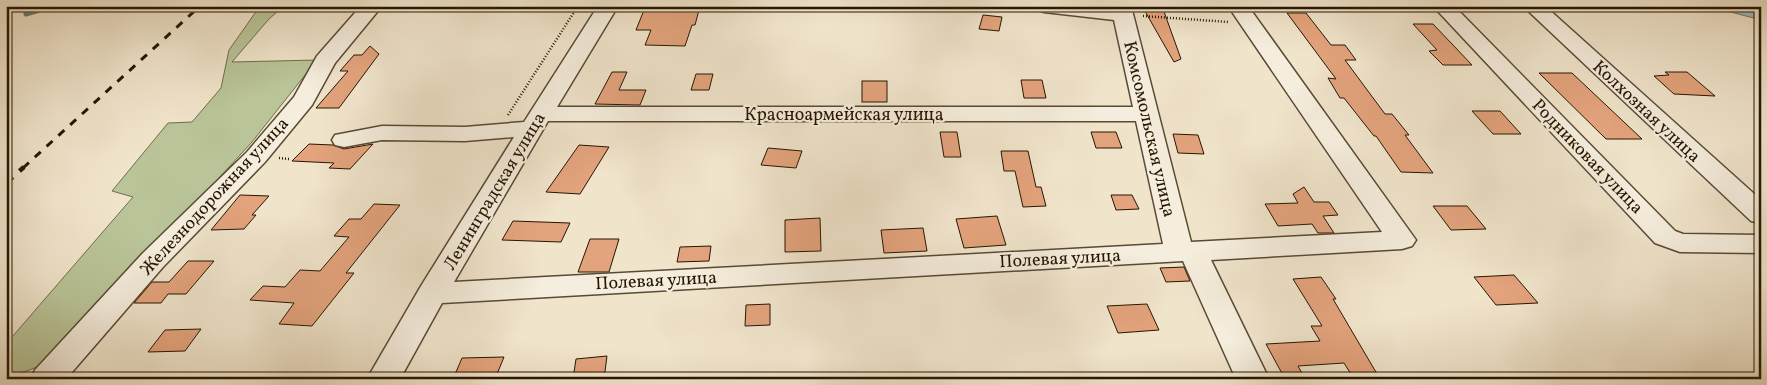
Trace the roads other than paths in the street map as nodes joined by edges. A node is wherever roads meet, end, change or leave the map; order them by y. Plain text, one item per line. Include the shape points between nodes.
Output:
1 (372, 6) edge
2 (608, 6) edge
3 (1044, 6) edge
4 (1443, 6) edge
5 (1533, 6) edge
6 (1122, 10) edge
7 (1244, 15) edge
8 (1147, 114) junction
9 (530, 124) junction
10 (344, 140) dead end
11 (1761, 215) edge
12 (1761, 244) edge
13 (1186, 251) junction
14 (432, 293) junction
15 (47, 379) edge
16 (383, 379) edge
17 (1253, 379) edge

1 - 15 street, Железнодорожная улица via 325,61 304,100 256,157 153,260
2 - 9 street, Ленинградская улица
3 - 6 street
4 - 12 street, Родниковая улица via 1665,237 1680,243
5 - 11 street, Колхозная улица
6 - 8 street, Комсомольская улица
7 - 13 street, Полевая улица via 1402,240
8 - 9 street, Красноармейская улица
8 - 13 street, Комсомольская улица
9 - 10 street via 465,134 382,133
9 - 14 street, Ленинградская улица
13 - 14 street, Полевая улица
13 - 17 street, Комсомольская улица
14 - 16 street, Ленинградская улица

